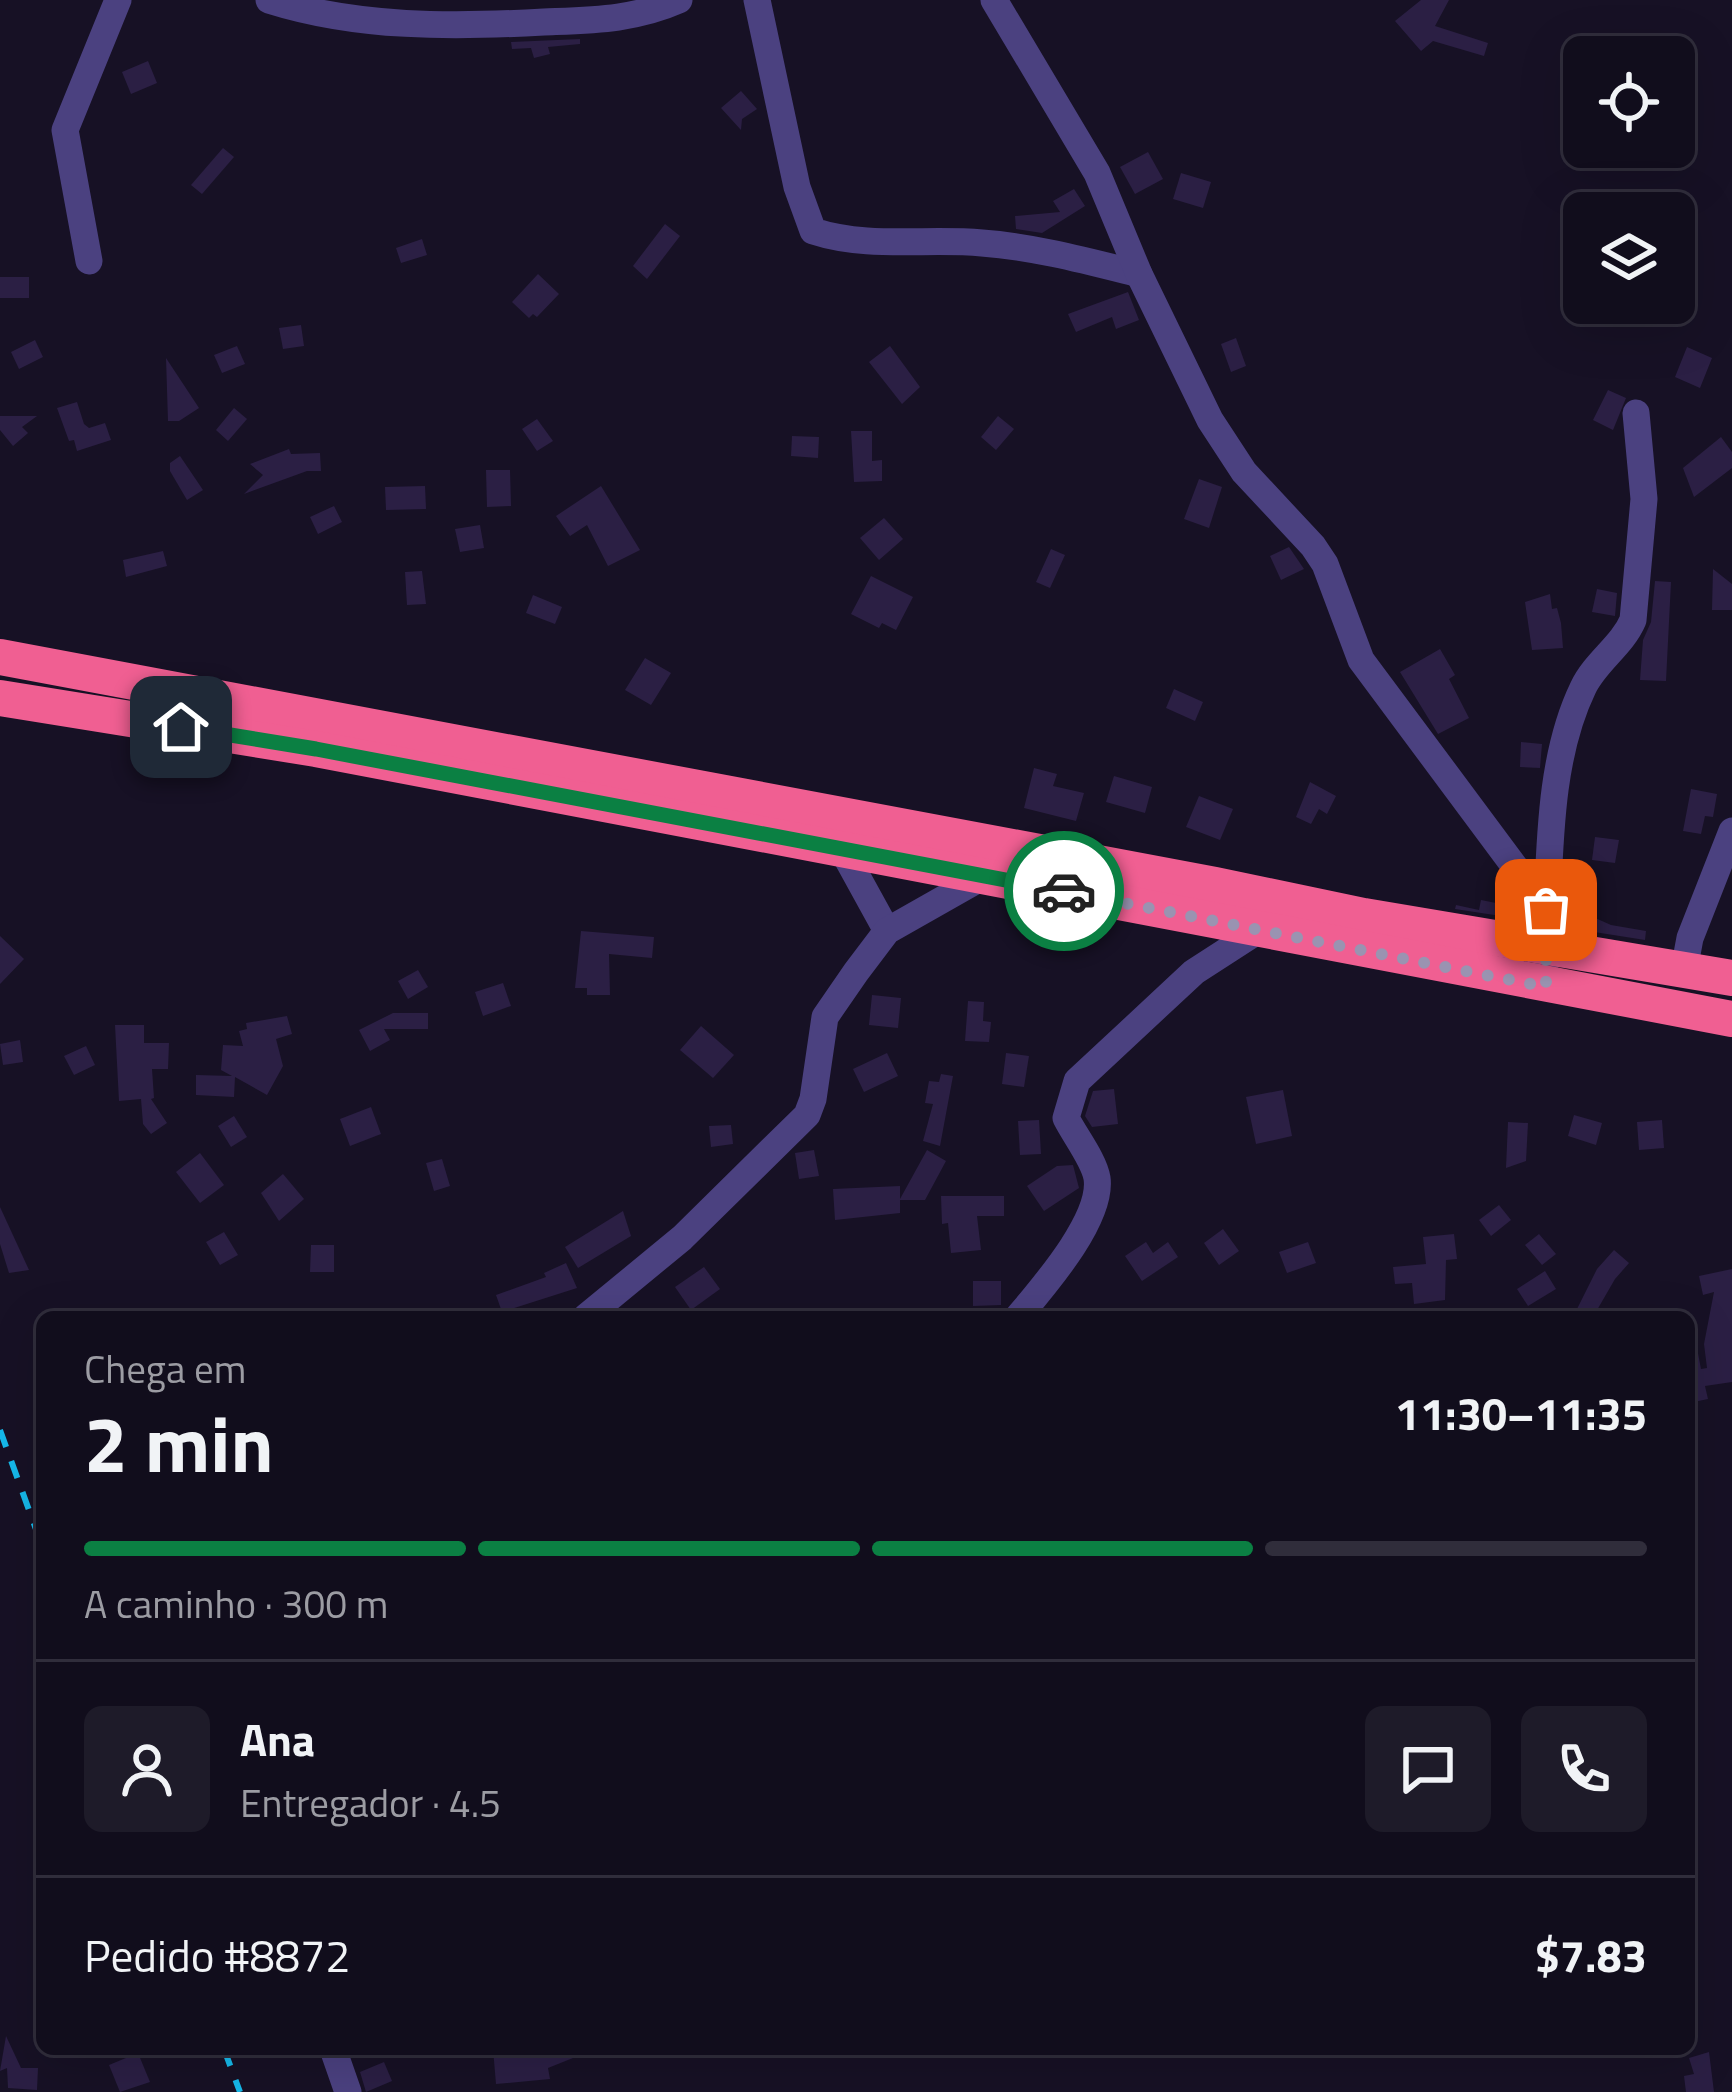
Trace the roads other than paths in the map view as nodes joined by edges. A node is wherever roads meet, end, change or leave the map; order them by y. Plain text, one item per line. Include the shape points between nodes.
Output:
1 (118, 0) edge
2 (269, 0) edge
3 (679, 0) edge
4 (757, 0) edge
5 (994, 0) edge
6 (374, 10) edge
7 (89, 261) dead end
8 (1138, 274) junction
9 (1636, 413) dead end
10 (0, 657) edge
11 (0, 698) edge
12 (1732, 831) edge
13 (843, 850) junction
14 (984, 876) junction
15 (1546, 910) junction
16 (1258, 930) junction
17 (887, 931) junction
18 (1546, 947) junction
19 (1684, 970) junction
20 (1732, 978) edge
21 (1546, 987) junction
22 (1732, 1019) edge
23 (593, 1311) edge
24 (1022, 1311) edge
25 (335, 2055) edge
26 (348, 2092) edge

1 - 7 street via 64,130
2 - 6 street
3 - 6 street via 595,22 426,26
4 - 8 street via 796,187 813,231 980,243
5 - 8 street via 1096,173
8 - 15 street via 1210,420 1325,564 1361,661
9 - 15 street via 1644,499 1633,620 1576,703 1551,827
10 - 18 highway
11 - 13 highway
12 - 19 street
13 - 14 highway
13 - 17 street
14 - 16 highway
14 - 17 street
15 - 18 street
16 - 21 highway
16 - 24 street via 1194,973 1077,1081 1066,1118 1097,1175 1096,1199
17 - 23 street via 825,1017 807,1115 682,1238
18 - 19 highway
18 - 21 street
19 - 20 highway
21 - 22 highway
25 - 26 street

